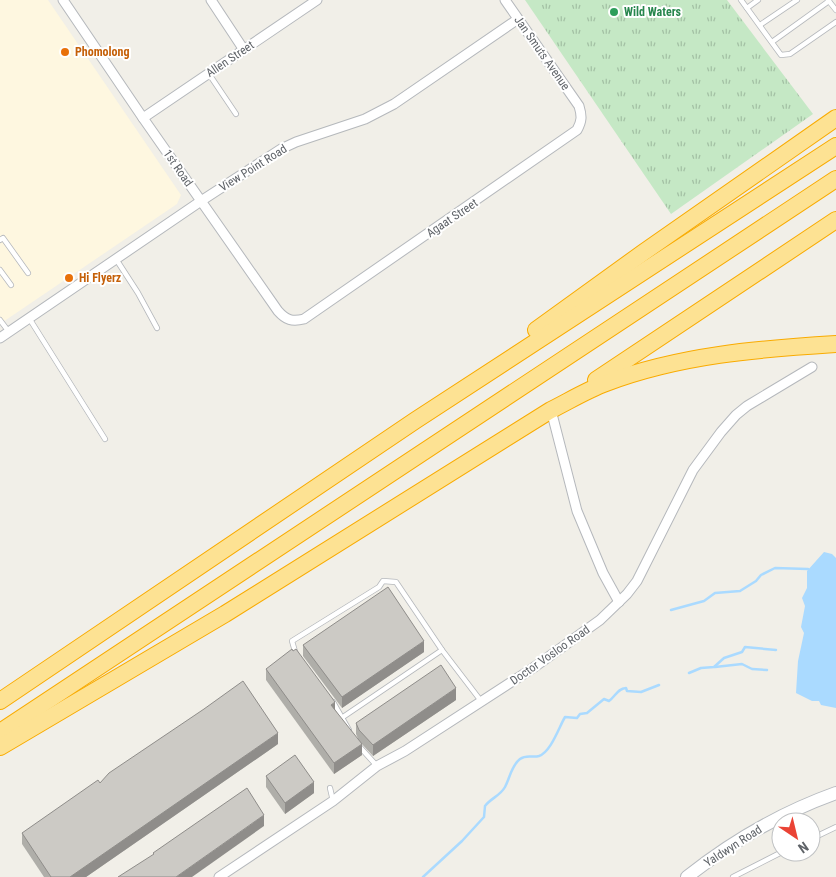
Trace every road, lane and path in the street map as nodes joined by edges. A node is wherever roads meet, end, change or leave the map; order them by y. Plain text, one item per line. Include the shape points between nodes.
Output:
1 (63, 0) edge
2 (211, 0) edge
3 (317, 0) edge
4 (505, 0) edge
5 (741, 0) edge
6 (758, 0) edge
7 (797, 0) edge
8 (828, 0) edge
9 (747, 8) junction
10 (836, 10) edge
11 (518, 19) junction
12 (836, 22) edge
13 (760, 25) junction
14 (772, 42) junction
15 (244, 50) junction
16 (209, 74) junction
17 (579, 106) joint
18 (236, 114) dead end
19 (143, 118) junction
20 (836, 118) edge
21 (836, 146) edge
22 (836, 178) edge
23 (201, 201) junction
24 (836, 220) edge
25 (0, 240) edge
26 (116, 259) junction
27 (0, 270) edge
28 (28, 273) dead end
29 (11, 285) dead end
30 (29, 318) junction
31 (304, 319) joint
32 (0, 320) edge
33 (157, 328) dead end
34 (9, 332) junction
35 (0, 338) edge
36 (836, 344) edge
37 (812, 367) dead end
38 (551, 410) junction
39 (416, 420) junction
40 (105, 439) dead end
41 (619, 602) junction
42 (442, 650) junction
43 (302, 662) edge
44 (329, 697) edge
45 (0, 701) edge
46 (481, 701) junction
47 (343, 717) junction
48 (0, 732) edge
49 (352, 735) edge
50 (356, 743) edge
51 (0, 748) edge
52 (377, 766) junction
53 (330, 788) dead end
54 (836, 794) edge
55 (333, 801) junction
56 (836, 801) edge
57 (809, 812) edge
58 (836, 827) edge
59 (771, 829) edge
60 (821, 834) edge
61 (771, 858) edge
62 (219, 877) edge
63 (687, 877) edge
64 (695, 877) edge
65 (733, 877) edge

1 - 19 street, 1st Road
2 - 15 street
3 - 15 street, Allen Street
4 - 11 street, Jan Smuts Avenue
5 - 9 lane
6 - 9 lane
7 - 13 lane
8 - 10 lane
8 - 14 lane
9 - 13 lane
11 - 17 street, Jan Smuts Avenue
11 - 23 street, View Point Road via 394,104 365,119 281,148
12 - 14 lane via 786,56
13 - 14 lane
15 - 16 street, Allen Street
16 - 18 lane
16 - 19 street, Allen Street
17 - 31 street, Agaat Street via 582,122 570,137
19 - 23 street, 1st Road
20 - 39 highway via 529,334
21 - 39 highway
22 - 48 highway
23 - 26 street, View Point Road
23 - 31 street, 1st Road via 284,318
24 - 38 highway
25 - 28 lane via 3,238
26 - 30 street, View Point Road
26 - 33 lane
27 - 29 lane
30 - 34 street, View Point Road
30 - 40 lane
32 - 34 lane
34 - 35 street, View Point Road
36 - 38 highway via 713,355 649,369 605,383
37 - 41 street, Doctor Vosloo Road via 747,406 721,432 692,470 644,569
38 - 41 street via 578,511 603,573
38 - 51 highway via 225,614
39 - 45 highway
41 - 46 street, Doctor Vosloo Road via 580,635
42 - 43 lane via 396,582 383,581 380,587 292,641
42 - 46 lane
42 - 47 lane
44 - 47 lane
46 - 52 street, Doctor Vosloo Road
47 - 49 lane
50 - 52 lane
52 - 55 street, Doctor Vosloo Road
53 - 55 lane
54 - 63 main road, Yaldwyn Road via 781,816
55 - 62 street, Doctor Vosloo Road
56 - 57 main road
58 - 60 lane
59 - 64 main road, Yaldwyn Road
61 - 65 lane

